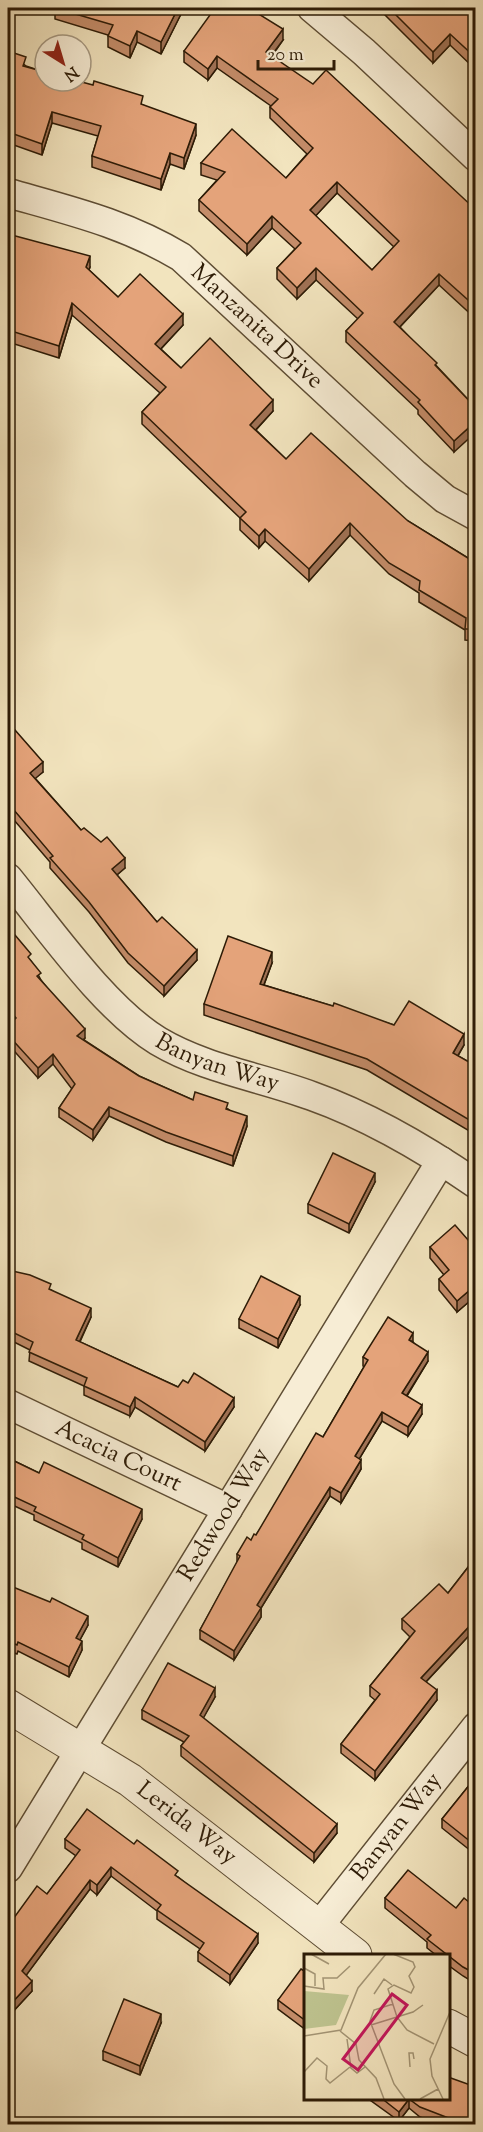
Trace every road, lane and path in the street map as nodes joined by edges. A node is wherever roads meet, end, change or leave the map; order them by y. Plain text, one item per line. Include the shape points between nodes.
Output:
1 (312, 8) edge
2 (476, 157) edge
3 (8, 193) edge
4 (476, 516) edge
5 (8, 878) edge
6 (441, 1161) junction
7 (476, 1184) edge
8 (8, 1404) edge
9 (228, 1509) junction
10 (8, 1706) edge
11 (476, 1727) edge
12 (82, 1749) junction
13 (8, 1868) edge
14 (319, 1926) junction
15 (354, 1954) edge
16 (450, 2027) edge
17 (476, 2041) edge

1 - 2 street
3 - 4 street, Manzanita Drive via 110,221 147,236 181,257 416,474 445,499
5 - 6 street, Banyan Way via 125,1016 158,1040 194,1059 357,1114
6 - 7 street, Banyan Way
6 - 9 street, Redwood Way
8 - 9 street, Acacia Court
9 - 12 street, Redwood Way
10 - 12 street, Lerida Way
11 - 14 street, Banyan Way
12 - 13 street, Redwood Way
12 - 14 street, Lerida Way via 178,1815
14 - 15 street, Lerida Way
16 - 17 street

